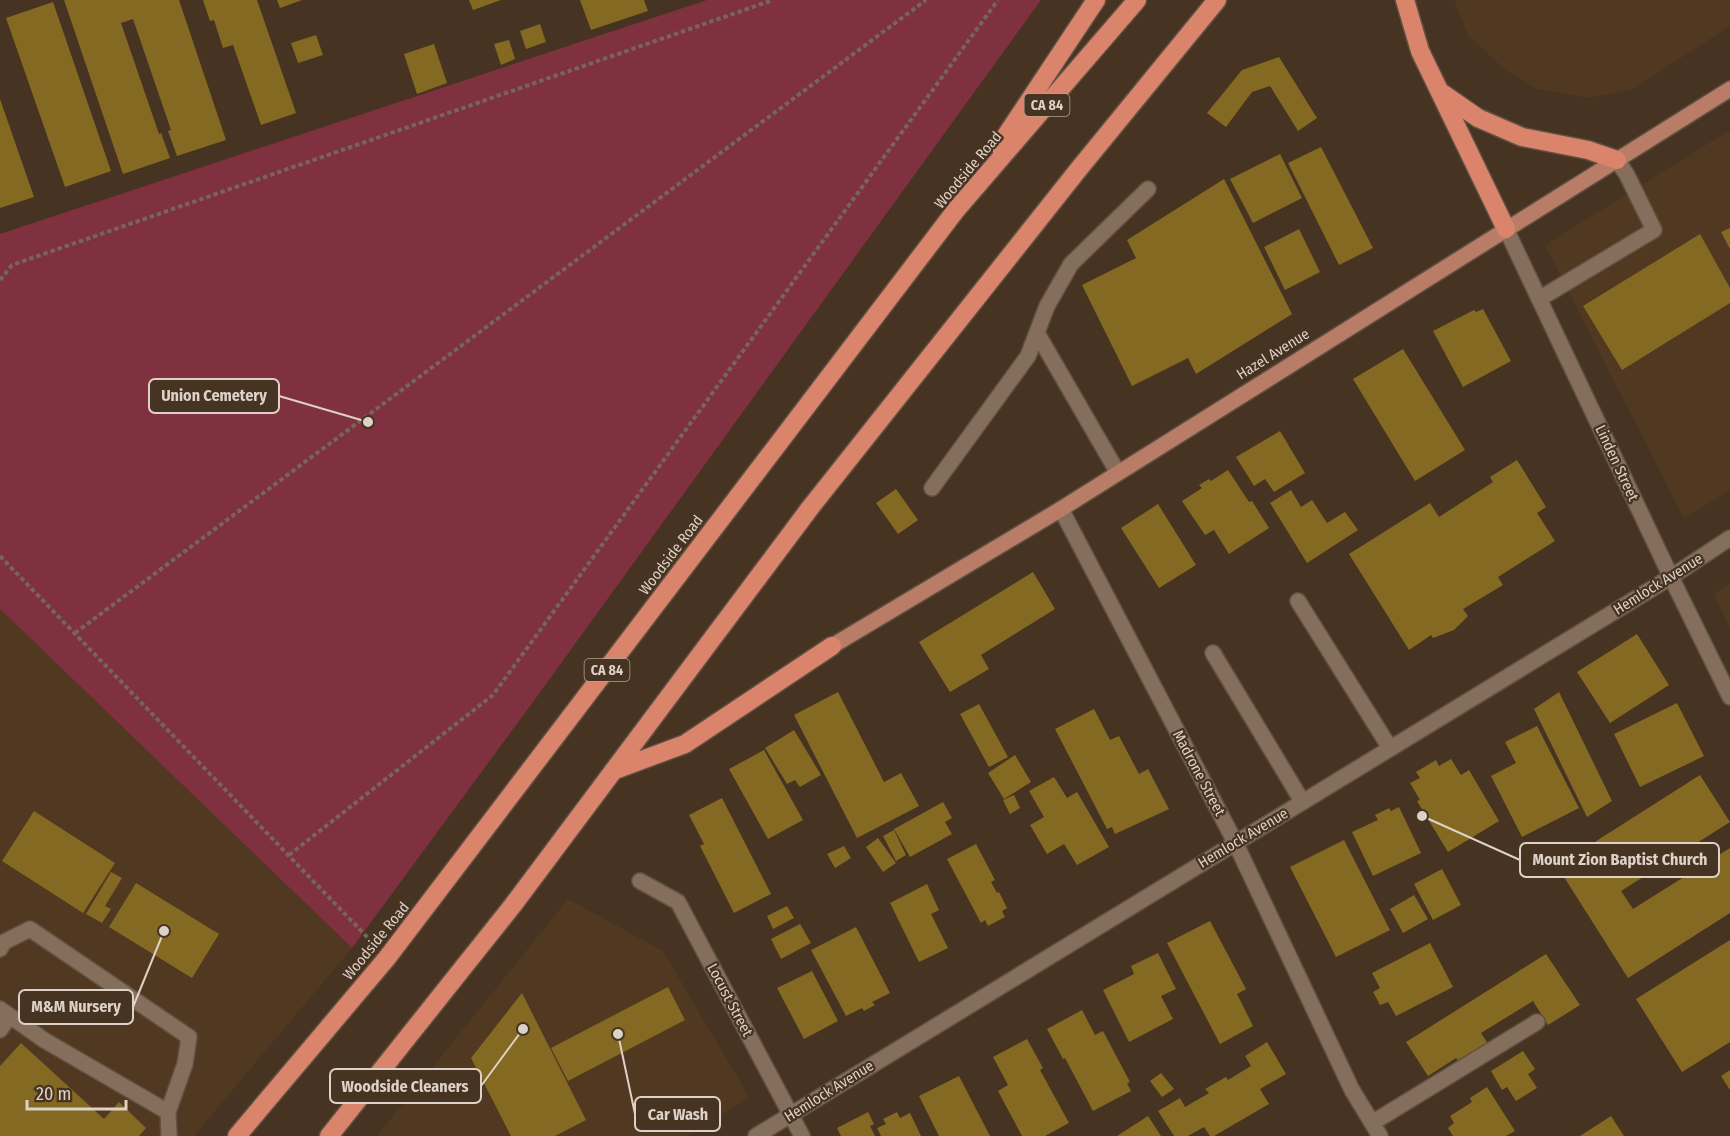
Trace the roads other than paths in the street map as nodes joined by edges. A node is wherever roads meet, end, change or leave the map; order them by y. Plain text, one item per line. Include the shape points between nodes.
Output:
1 (1096, 0) edge
2 (1137, 0) edge
3 (1217, 0) edge
4 (1405, 0) edge
5 (1730, 89) edge
6 (1440, 92) junction
7 (1617, 160) junction
8 (1148, 189) dead end
9 (956, 210) junction
10 (1506, 229) junction
11 (1539, 299) junction
12 (1036, 333) junction
13 (1118, 473) junction
14 (932, 488) dead end
15 (1061, 509) junction
16 (1730, 538) edge
17 (1671, 577) junction
18 (1298, 601) dead end
19 (832, 646) joint
20 (1213, 653) dead end
21 (1730, 697) edge
22 (1390, 748) junction
23 (615, 770) junction
24 (1302, 801) junction
25 (1235, 842) junction
26 (640, 881) dead end
27 (0, 949) edge
28 (5, 1013) edge
29 (1537, 1022) dead end
30 (0, 1030) edge
31 (168, 1112) junction
32 (791, 1114) junction
33 (1376, 1129) edge
34 (170, 1136) edge
35 (237, 1136) edge
36 (329, 1136) edge
37 (756, 1136) edge
38 (802, 1136) edge

1 - 9 highway
2 - 9 highway, Woodside Road / CA 84
3 - 23 highway via 810,508
4 - 6 highway via 1420,51
5 - 7 main road, Hazel Avenue
6 - 7 highway via 1478,118 1522,137
6 - 10 highway
7 - 10 main road, Hazel Avenue
7 - 11 street via 1654,230
8 - 12 street via 1071,264
9 - 35 highway, Woodside Road / CA 84 via 387,958
10 - 11 street, Linden Street
10 - 13 main road, Hazel Avenue
11 - 17 street, Linden Street
12 - 13 street
12 - 14 street via 1028,356
13 - 15 main road, Hazel Avenue
15 - 19 main road, Hazel Avenue
15 - 25 street, Madrone Street
16 - 17 street, Hemlock Avenue
17 - 21 street, Linden Street
17 - 22 street, Hemlock Avenue
18 - 22 street
19 - 23 highway via 685,744
20 - 24 street
22 - 24 street, Hemlock Avenue
23 - 36 highway via 501,921
24 - 25 street, Hemlock Avenue
25 - 32 street, Hemlock Avenue
25 - 33 street, Madrone Street via 1352,1090
26 - 32 street, Locust Street via 678,902
27 - 31 street via 4,942 30,929 189,1037 185,1064
28 - 30 street
28 - 31 street
29 - 33 street
31 - 34 street
32 - 37 street, Hemlock Avenue
32 - 38 street, Locust Street

